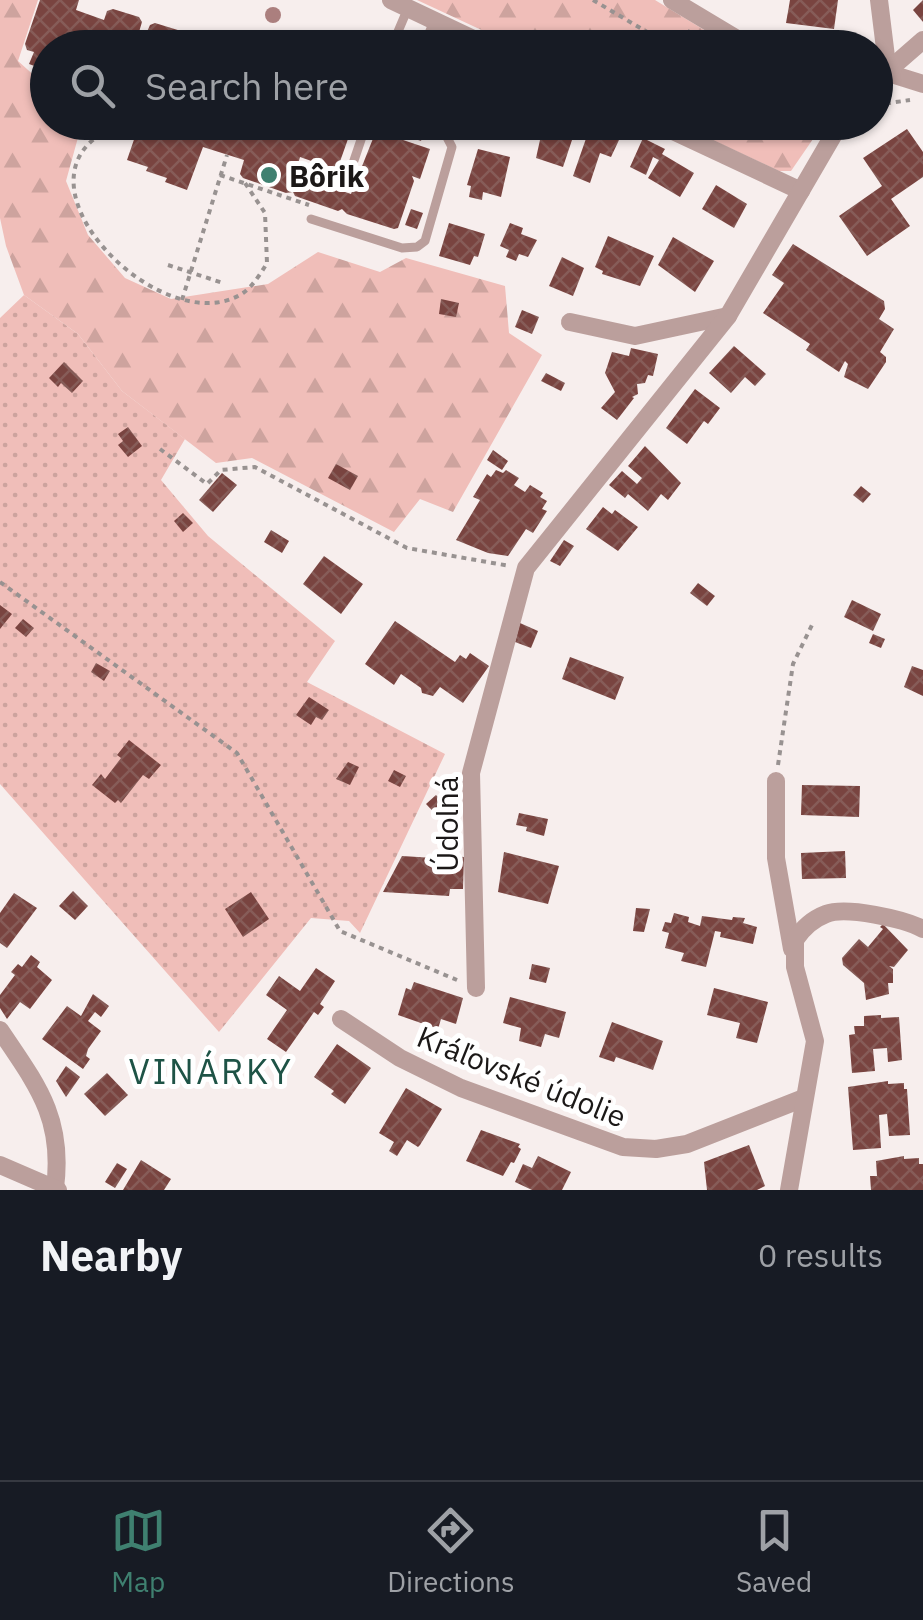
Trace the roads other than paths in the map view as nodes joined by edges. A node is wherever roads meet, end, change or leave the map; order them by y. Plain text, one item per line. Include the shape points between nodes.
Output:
1 (672, 0) edge
2 (879, 0) edge
3 (399, 4) edge
4 (697, 9) edge
5 (434, 20) junction
6 (395, 30) edge
7 (430, 30) edge
8 (455, 30) edge
9 (727, 30) edge
10 (880, 30) edge
11 (923, 40) edge
12 (893, 67) edge
13 (893, 79) edge
14 (923, 84) edge
15 (361, 140) edge
16 (448, 140) edge
17 (692, 140) edge
18 (831, 140) edge
19 (306, 170) dead end
20 (801, 191) junction
21 (311, 219) dead end
22 (728, 316) junction
23 (570, 322) dead end
24 (776, 781) road end
25 (923, 929) edge
26 (793, 952) junction
27 (476, 988) road end
28 (341, 1019) dead end
29 (0, 1030) edge
30 (804, 1098) junction
31 (0, 1165) edge
32 (56, 1189) edge
33 (789, 1190) edge

1 - 4 street
2 - 10 street
3 - 5 street
3 - 6 lane
4 - 9 street
5 - 7 lane
5 - 8 street
11 - 12 street
13 - 14 street
15 - 19 lane via 346,184
16 - 21 lane via 452,147 425,241 417,247
17 - 20 street
18 - 20 street, Údolná
20 - 22 street, Údolná
22 - 23 street via 635,336
22 - 27 street, Údolná via 526,568 470,774
24 - 26 street via 776,858
25 - 26 street via 870,915 828,913 800,932
26 - 30 street via 815,1041
28 - 30 street, Kráľovské údolie via 460,1088 624,1147 688,1144
29 - 32 street via 51,1116
30 - 33 street
31 - 32 street

